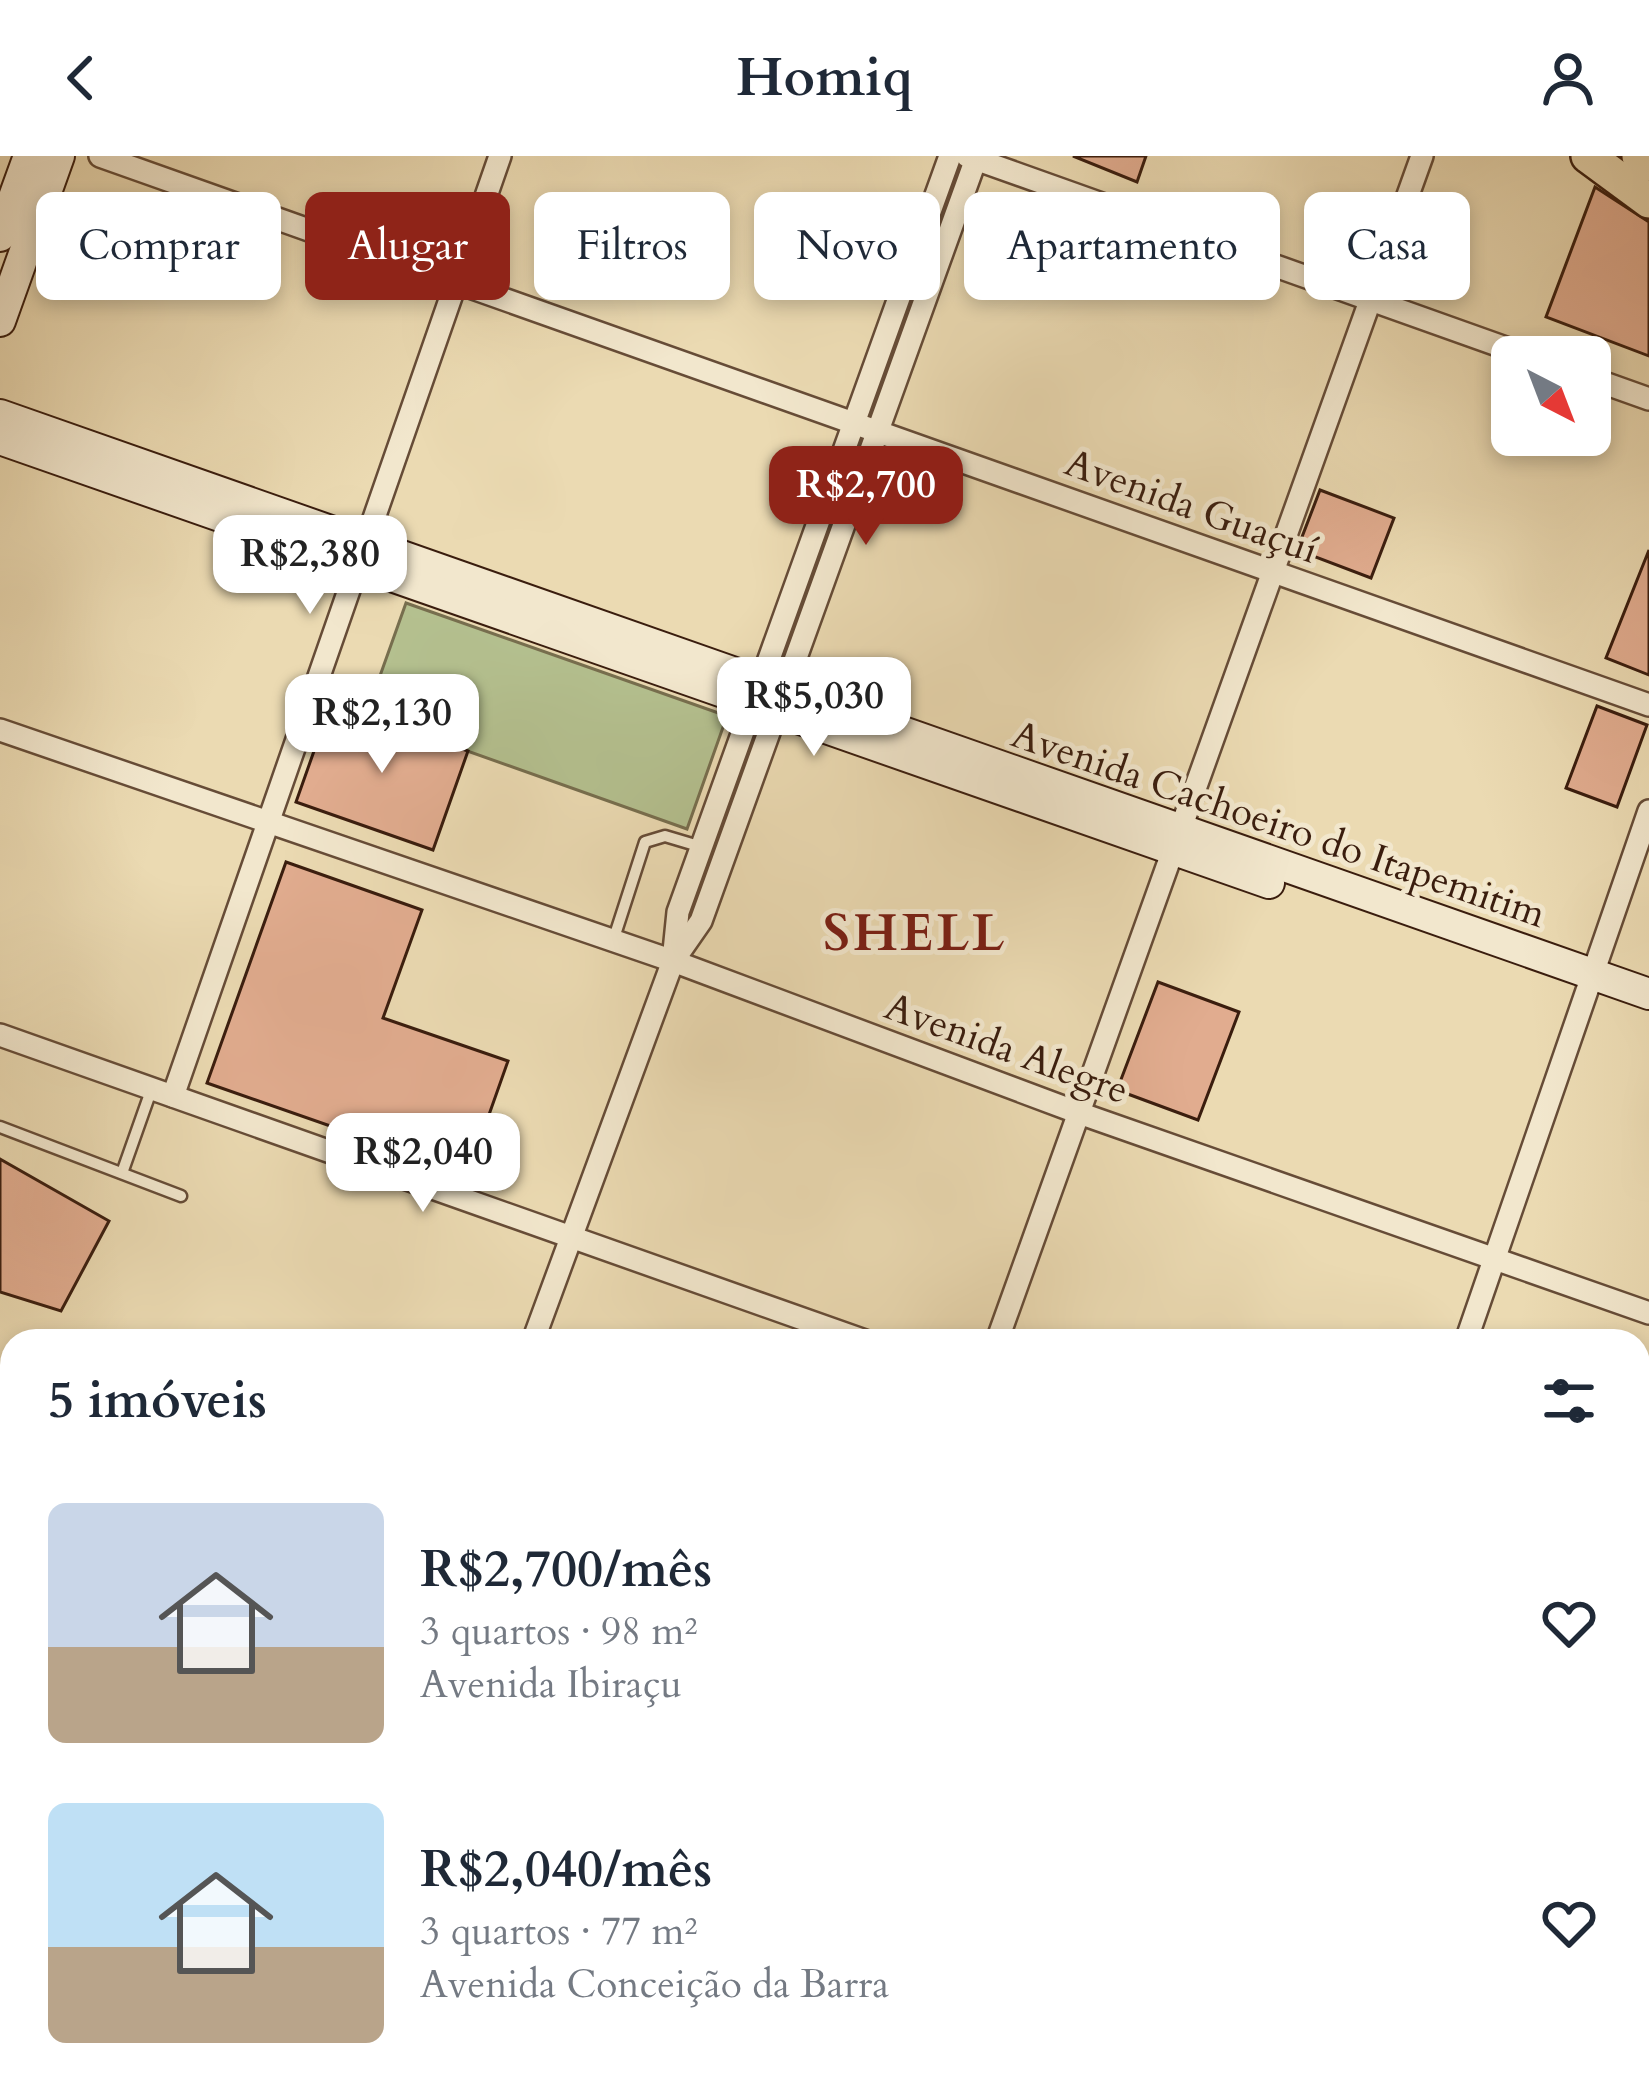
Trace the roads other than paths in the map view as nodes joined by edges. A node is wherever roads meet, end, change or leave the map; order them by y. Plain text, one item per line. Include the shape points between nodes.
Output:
1 (28, 156) edge
2 (59, 156) edge
3 (100, 156) edge
4 (500, 156) edge
5 (950, 156) edge
6 (1422, 156) edge
7 (1588, 156) edge
8 (974, 157) edge
9 (488, 192) edge
10 (1409, 192) edge
11 (1649, 201) edge
12 (305, 228) edge
13 (0, 236) edge
14 (1304, 276) edge
15 (451, 300) edge
16 (508, 300) edge
17 (1370, 300) joint
18 (0, 321) edge
19 (1491, 343) edge
20 (1611, 385) edge
21 (1649, 399) edge
22 (0, 415) edge
23 (854, 423) junction
24 (878, 432) junction
25 (0, 440) edge
26 (362, 554) junction
27 (1273, 572) junction
28 (769, 697) junction
29 (1649, 706) edge
30 (0, 730) edge
31 (1649, 811) edge
32 (267, 826) junction
33 (1177, 839) junction
34 (702, 847) junction
35 (613, 941) junction
36 (673, 961) junction
37 (1590, 984) junction
38 (1649, 994) edge
39 (1649, 1016) edge
40 (0, 1035) edge
41 (162, 1092) junction
42 (1079, 1113) junction
43 (0, 1127) edge
44 (122, 1174) junction
45 (182, 1196) dead end
46 (569, 1236) junction
47 (1494, 1260) junction
48 (1649, 1313) edge
49 (537, 1329) edge
50 (831, 1329) edge
51 (1001, 1329) edge
52 (1470, 1329) edge

1 - 13 street
2 - 18 street
3 - 12 street, Avenida Guaçuí
4 - 9 street
5 - 23 street
6 - 10 street
7 - 11 main road
8 - 14 street
8 - 24 street
15 - 26 street
16 - 23 street, Avenida Guaçuí
17 - 19 street
17 - 27 street
20 - 21 street
22 - 26 street
23 - 24 street, Avenida Guaçuí
23 - 28 street
24 - 27 street, Avenida Guaçuí
24 - 28 street
25 - 26 street
26 - 28 street
26 - 32 street
27 - 29 street, Avenida Guaçuí
27 - 33 street
28 - 33 street
28 - 34 street
28 - 36 street via 701,921
30 - 32 street, Avenida Alegre
31 - 37 street
32 - 35 street, Avenida Alegre
32 - 41 street
33 - 37 street
33 - 42 street
34 - 35 lane via 665,836 645,842
34 - 36 street via 678,912
35 - 36 street, Avenida Alegre
36 - 42 street, Avenida Alegre
36 - 46 street
37 - 38 street
37 - 39 street
37 - 47 street
40 - 41 street
41 - 44 lane
41 - 46 street
42 - 47 street, Avenida Alegre
42 - 51 street
43 - 44 lane
44 - 45 lane
46 - 49 street
46 - 50 street
47 - 48 street, Avenida Alegre
47 - 52 street

